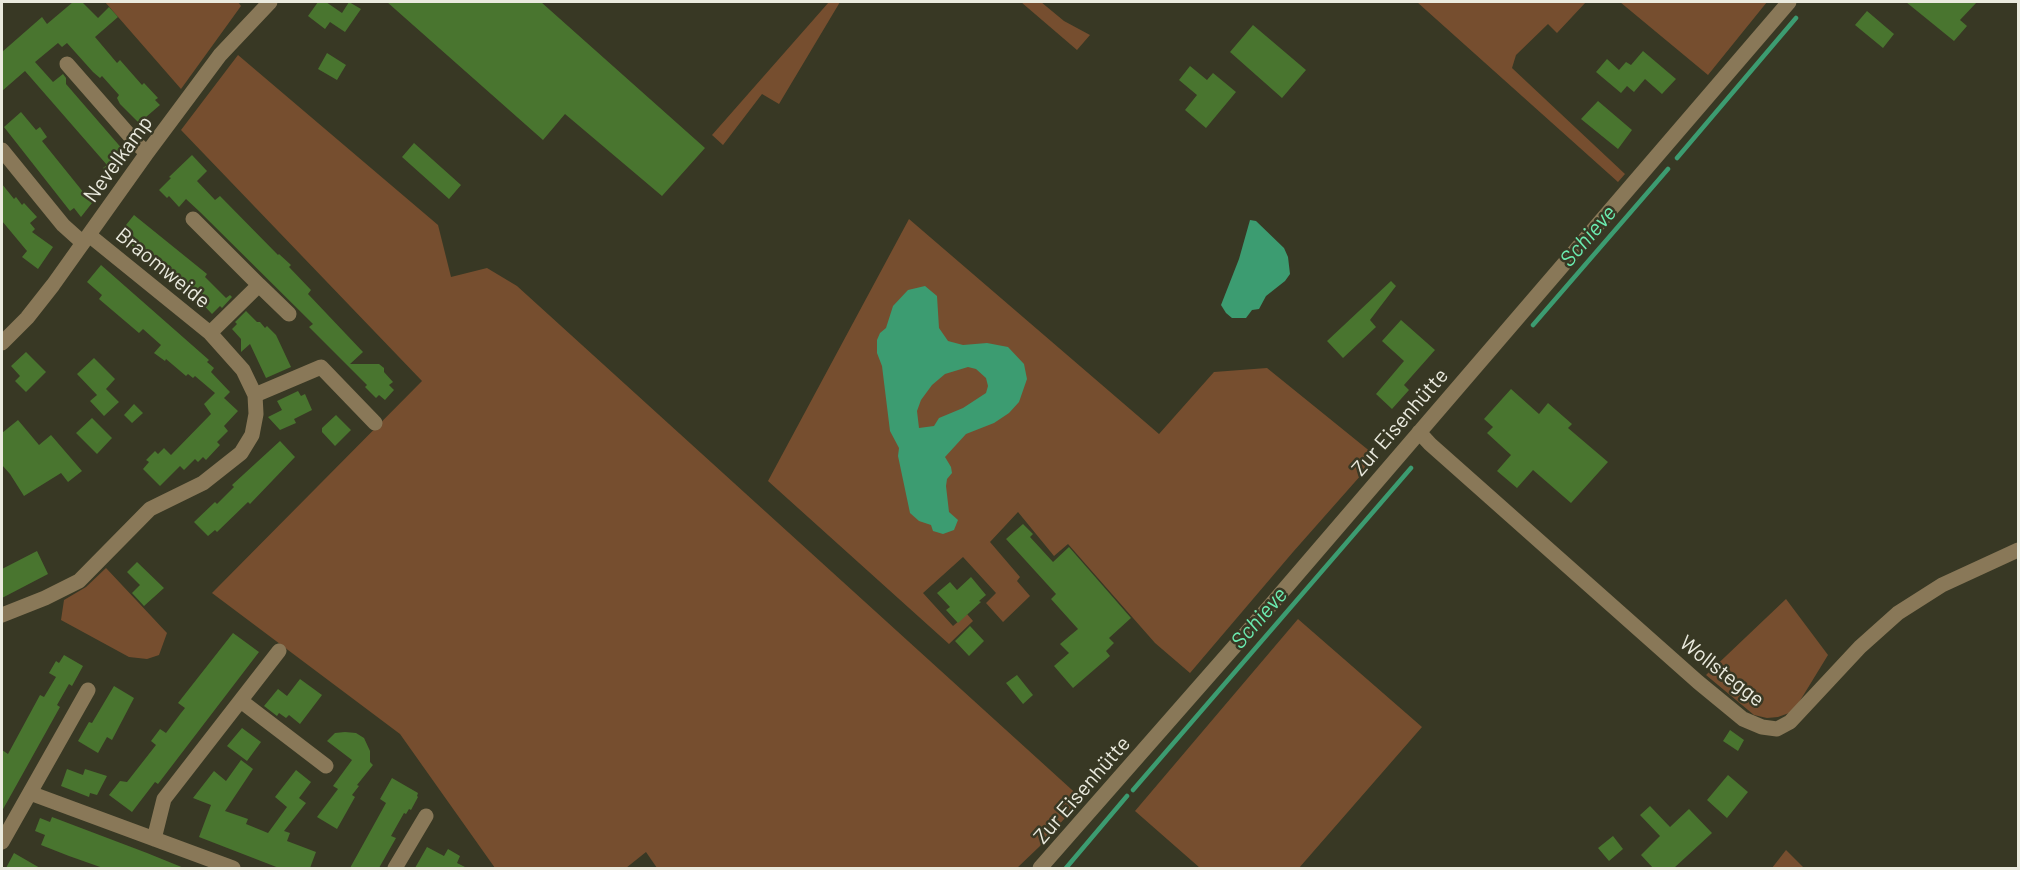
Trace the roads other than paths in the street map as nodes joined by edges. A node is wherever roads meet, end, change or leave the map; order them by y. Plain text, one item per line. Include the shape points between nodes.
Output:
1 (270, 2) edge
2 (1789, 2) edge
3 (67, 64) dead end
4 (2, 150) edge
5 (147, 153) junction
6 (193, 219) dead end
7 (86, 239) junction
8 (259, 285) junction
9 (289, 314) dead end
10 (210, 333) junction
11 (2, 344) edge
12 (255, 395) junction
13 (375, 423) dead end
14 (1419, 432) junction
15 (2019, 550) edge
16 (2, 615) edge
17 (279, 651) dead end
18 (88, 690) dead end
19 (241, 701) junction
20 (326, 766) dead end
21 (30, 793) junction
22 (426, 816) dead end
23 (154, 839) junction
24 (2, 842) edge
25 (230, 868) edge
26 (395, 868) edge
27 (1040, 868) edge

1 - 5 street, Nevelkamp via 220,55
2 - 14 street, Zur Eisenhütte
3 - 5 street
4 - 7 street, Braomweide via 63,225
5 - 7 street, Nevelkamp
6 - 8 street
7 - 10 street, Braomweide
7 - 11 street, Nevelkamp via 27,318
8 - 9 street
8 - 10 street, Braomweide
10 - 12 street, Braomweide via 243,370
12 - 13 street via 321,367
12 - 16 street, Braomweide via 252,435 241,453 224,468 150,509 79,581
14 - 15 street, Wollstegge via 1698,682 1743,719 1762,727 1777,729 1790,722 1860,647 1898,613 1942,585
14 - 27 street, Zur Eisenhütte
17 - 19 street
18 - 21 street
19 - 20 street
19 - 23 street via 164,799
21 - 23 street
21 - 24 street
22 - 26 street
23 - 25 street

